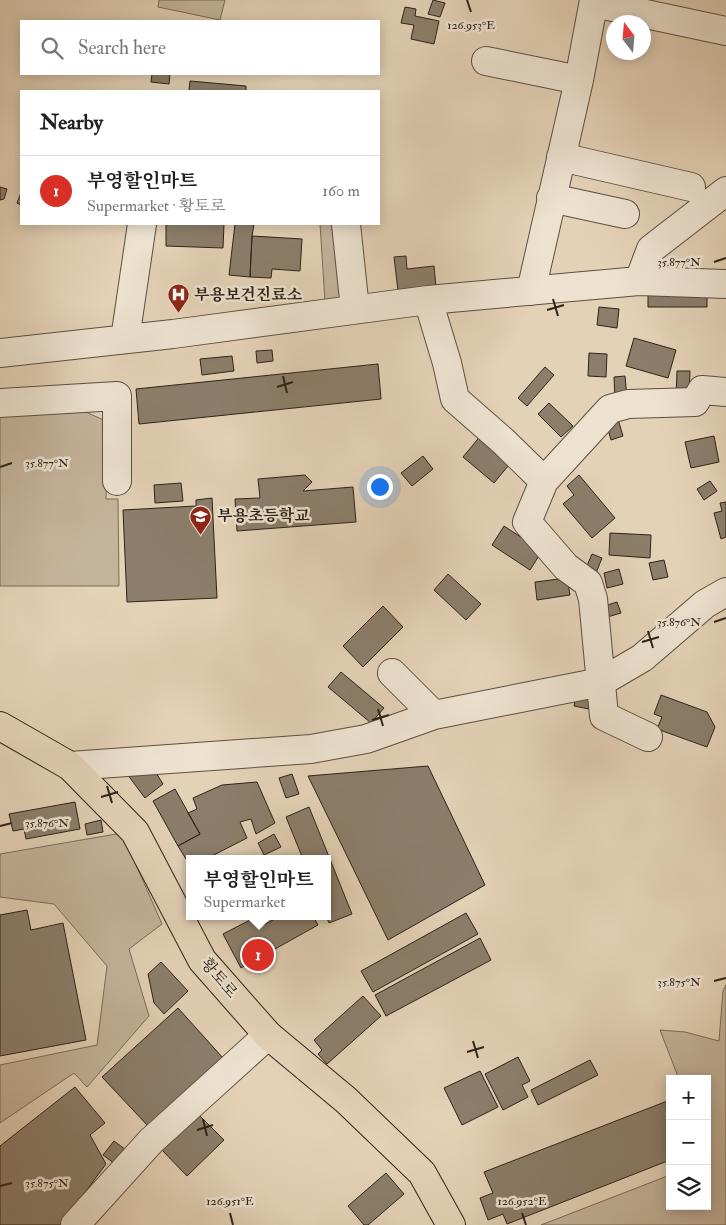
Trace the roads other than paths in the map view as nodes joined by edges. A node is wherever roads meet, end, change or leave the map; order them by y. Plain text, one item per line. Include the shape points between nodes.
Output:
1 (594, 1) edge
2 (726, 31) edge
3 (486, 61) dead end
4 (579, 80) junction
5 (560, 157) junction
6 (691, 187) dead end
7 (726, 191) edge
8 (551, 198) junction
9 (625, 214) dead end
10 (142, 225) edge
11 (346, 225) edge
12 (640, 281) junction
13 (726, 284) edge
14 (531, 291) junction
15 (428, 300) junction
16 (355, 309) junction
17 (124, 339) junction
18 (0, 352) edge
19 (726, 392) edge
20 (0, 403) edge
21 (117, 481) dead end
22 (544, 481) junction
23 (726, 592) edge
24 (392, 673) dead end
25 (601, 682) junction
26 (434, 715) junction
27 (0, 726) edge
28 (648, 737) dead end
29 (70, 766) junction
30 (185, 916) edge
31 (187, 920) edge
32 (268, 1035) junction
33 (75, 1225) edge
34 (451, 1225) edge

1 - 2 street
1 - 4 street
3 - 4 street
4 - 5 street
5 - 6 street
5 - 8 street
7 - 12 street via 651,248
8 - 9 street
8 - 14 street
10 - 17 street
11 - 16 street
12 - 13 street
12 - 14 street
14 - 15 street
15 - 16 street
15 - 22 street via 455,399
16 - 17 street
17 - 18 street
19 - 22 street via 702,390 695,402 628,404 610,409
20 - 21 street via 117,396
22 - 25 street via 527,522 566,567 588,583 593,599
23 - 25 street via 704,604 642,658
24 - 26 street
25 - 26 street
25 - 28 street via 604,716
26 - 29 street via 366,739 311,749
27 - 29 main road, 황토로
29 - 30 main road, 황토로 via 135,832
31 - 32 main road, 황토로 via 202,960
32 - 33 street via 151,1141
32 - 34 main road, 황토로 via 346,1100 422,1173

